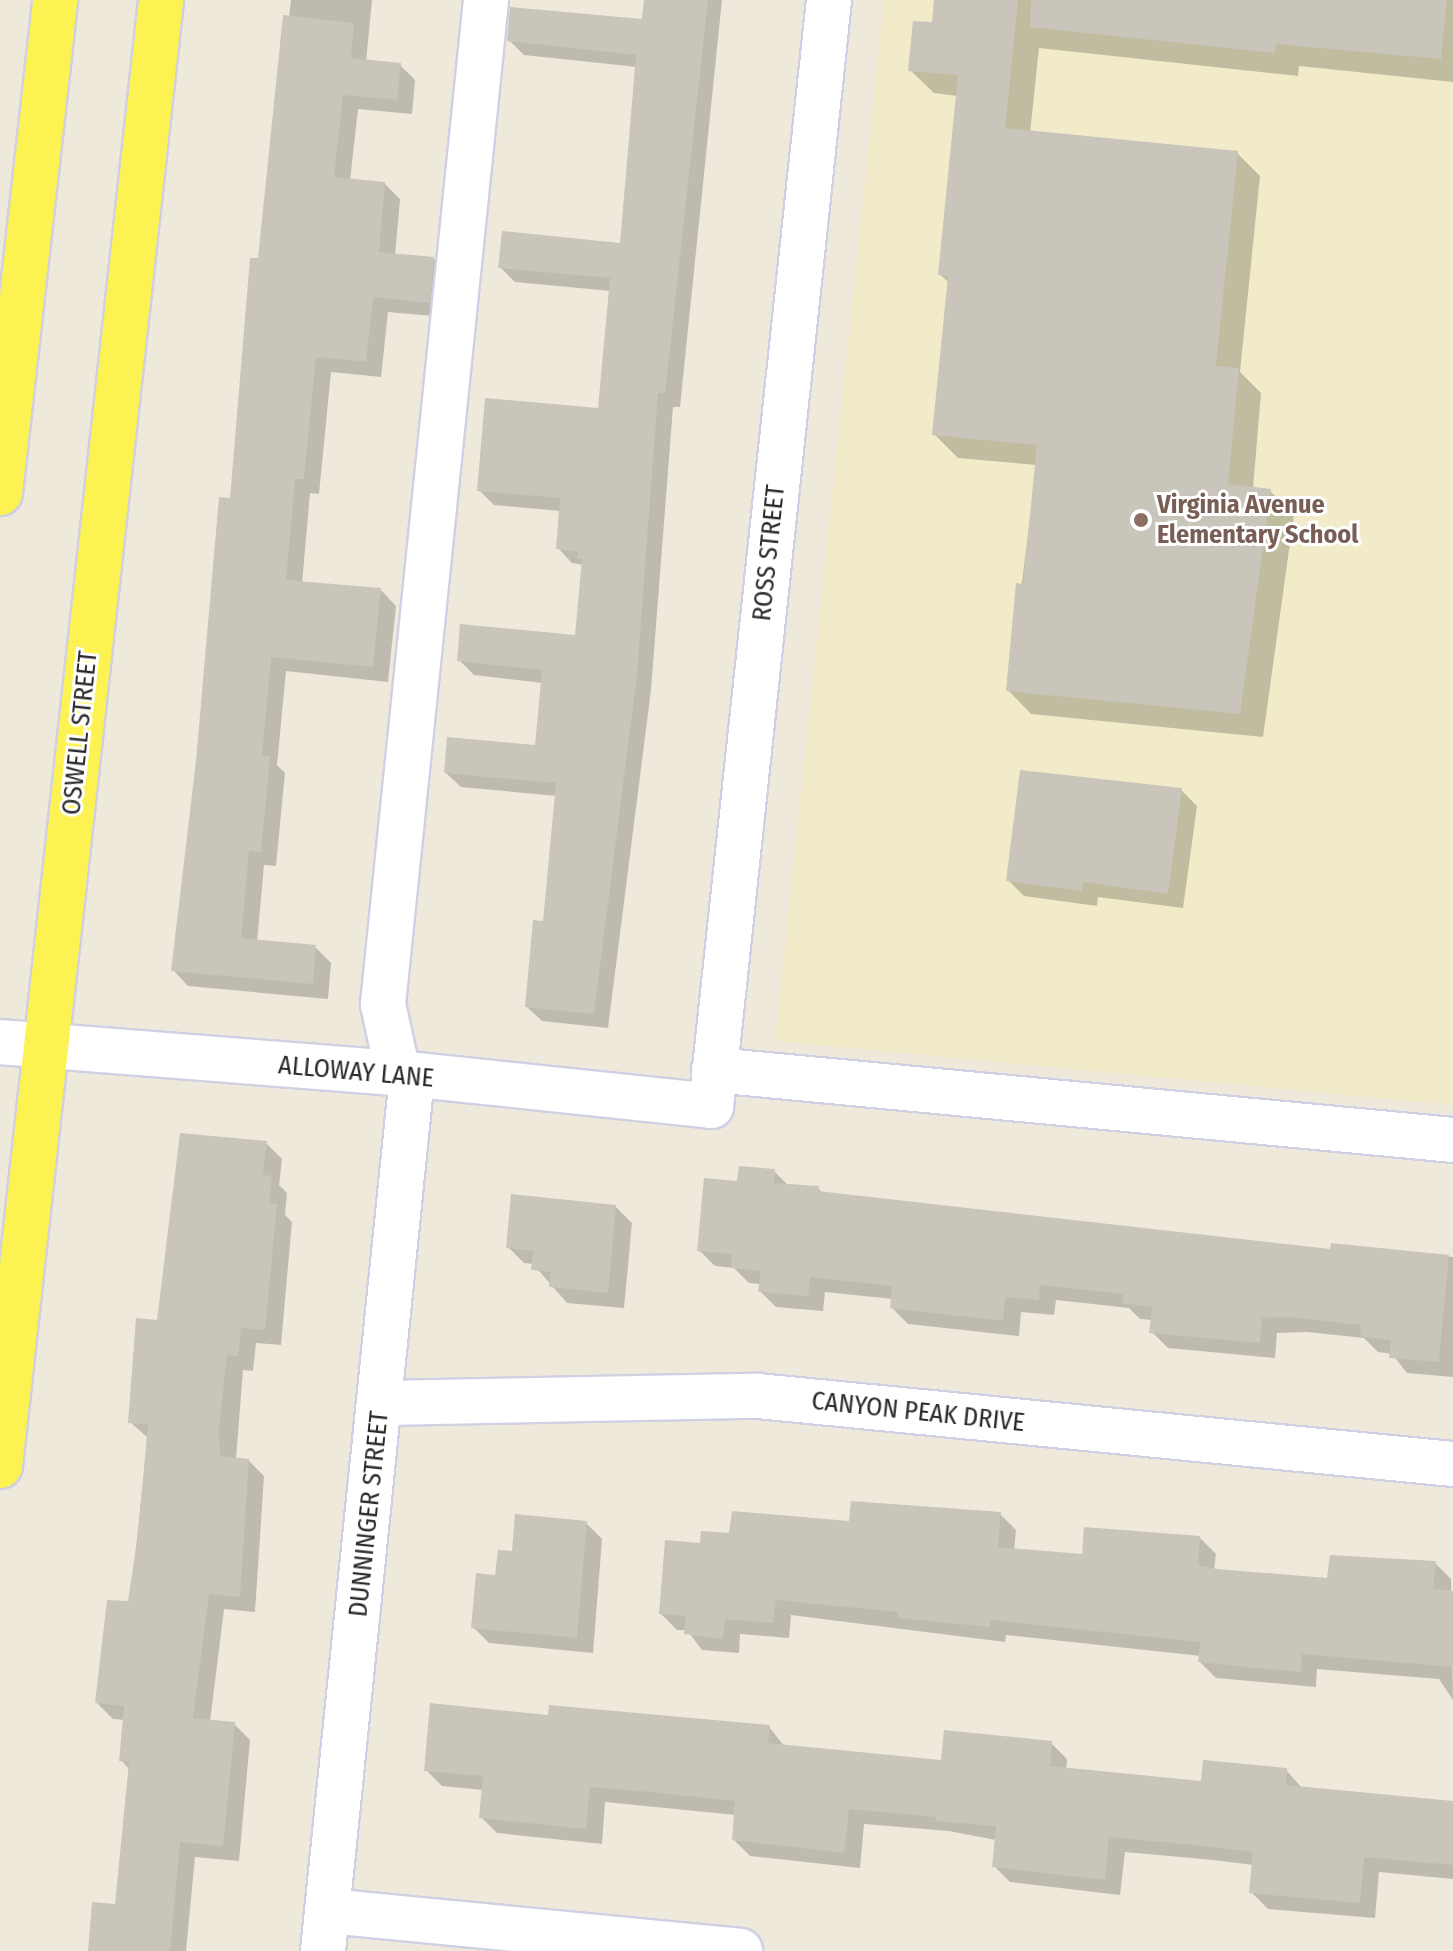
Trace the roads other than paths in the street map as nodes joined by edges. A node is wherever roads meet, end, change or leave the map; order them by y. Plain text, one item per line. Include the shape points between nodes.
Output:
1 (55, 0) edge
2 (161, 0) edge
3 (486, 0) edge
4 (829, 0) edge
5 (0, 493) edge
6 (0, 1042) edge
7 (46, 1047) junction
8 (405, 1075) junction
9 (713, 1088) junction
10 (1453, 1140) edge
11 (380, 1403) junction
12 (1453, 1464) edge
13 (0, 1466) edge
14 (326, 1931) edge
15 (740, 1951) edge

1 - 5 main road
2 - 7 main road, OSWELL STREET
3 - 8 street, DUNNINGER STREET via 383,1004
4 - 9 street, ROSS STREET
6 - 7 street, ALLOWAY LANE
7 - 8 street, ALLOWAY LANE
7 - 13 main road, OSWELL STREET
8 - 9 street, ALLOWAY LANE
8 - 11 street, DUNNINGER STREET
9 - 10 street, ALLOWAY LANE
11 - 12 street, CANYON PEAK DRIVE via 758,1396
11 - 14 street, DUNNINGER STREET
14 - 15 street

